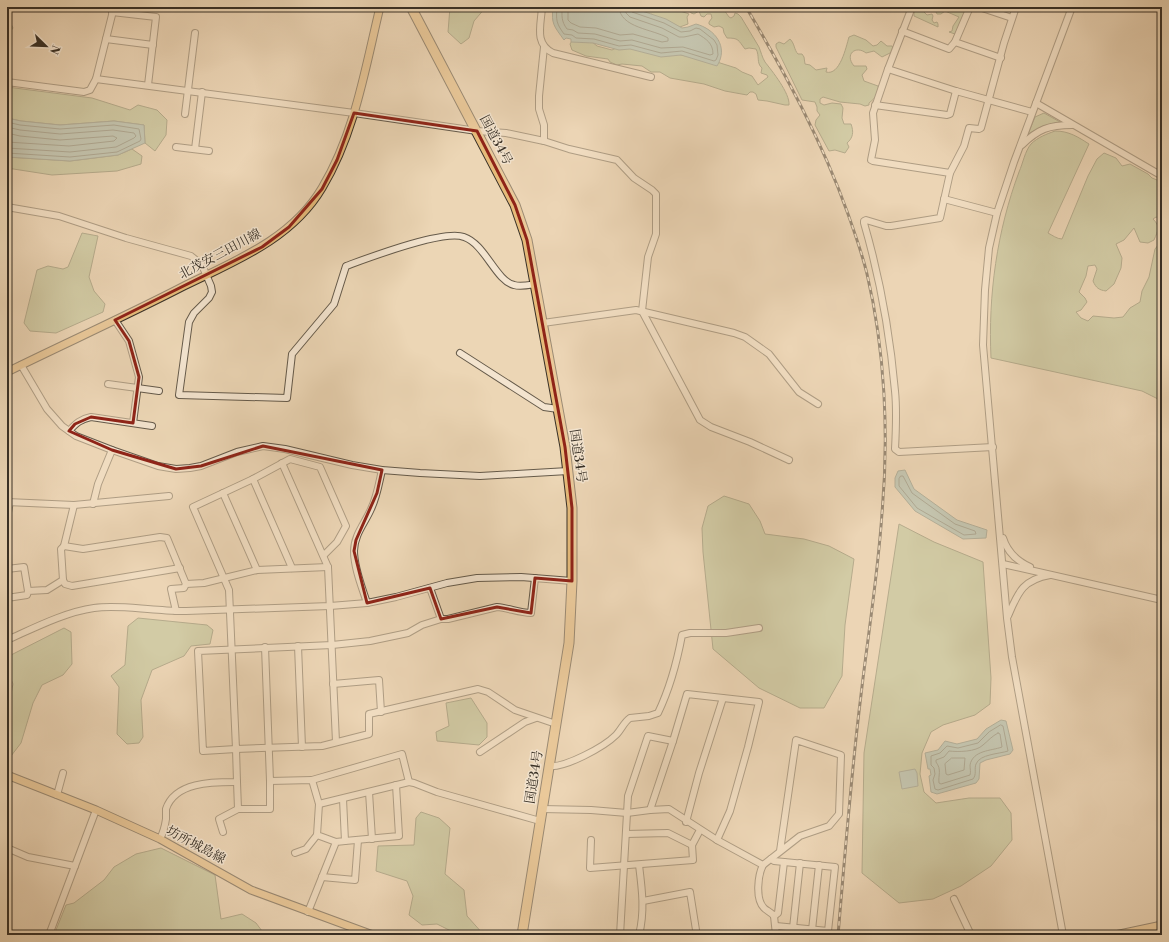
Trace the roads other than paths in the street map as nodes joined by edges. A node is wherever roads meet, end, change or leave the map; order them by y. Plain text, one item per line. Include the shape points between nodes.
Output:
1 (380, 7) edge
2 (411, 7) edge
3 (542, 7) edge
4 (912, 7) edge
5 (970, 7) edge
6 (979, 7) edge
7 (1016, 7) edge
8 (1072, 7) edge
9 (113, 10) edge
10 (1012, 18) junction
11 (902, 31) junction
12 (195, 33) dead end
13 (106, 39) junction
14 (954, 42) junction
15 (153, 45) junction
16 (544, 48) junction
17 (1001, 58) junction
18 (888, 69) junction
19 (651, 77) dead end
20 (96, 79) junction
21 (7, 82) edge
22 (148, 85) junction
23 (956, 90) junction
24 (188, 91) junction
25 (202, 92) junction
26 (988, 99) junction
27 (1036, 103) junction
28 (876, 105) junction
29 (1032, 112) junction
30 (354, 113) junction
31 (185, 114) dead end
32 (1072, 125) junction
33 (477, 131) junction
34 (544, 141) junction
35 (1020, 146) junction
36 (176, 147) dead end
37 (195, 149) junction
38 (209, 151) dead end
39 (950, 173) junction
40 (1162, 176) edge
41 (944, 199) junction
42 (7, 207) edge
43 (997, 213) junction
44 (206, 275) junction
45 (536, 284) junction
46 (642, 311) junction
47 (115, 320) junction
48 (543, 323) junction
49 (460, 353) dead end
50 (21, 365) junction
51 (7, 372) edge
52 (108, 384) dead end
53 (138, 388) junction
54 (159, 391) dead end
55 (818, 404) dead end
56 (558, 409) junction
57 (133, 423) junction
58 (152, 426) dead end
59 (69, 430) junction
60 (993, 447) junction
61 (112, 450) junction
62 (789, 460) dead end
63 (282, 463) junction
64 (382, 470) junction
65 (568, 471) junction
66 (253, 479) junction
67 (223, 493) junction
68 (169, 496) dead end
69 (8, 502) edge
70 (93, 504) junction
71 (74, 505) junction
72 (7, 518) edge
73 (1000, 531) junction
74 (64, 546) junction
75 (324, 555) junction
76 (1003, 564) junction
77 (328, 567) junction
78 (180, 568) junction
79 (292, 568) junction
80 (7, 569) edge
81 (257, 570) junction
82 (1042, 572) junction
83 (1051, 574) junction
84 (225, 578) junction
85 (535, 578) junction
86 (63, 580) junction
87 (572, 581) junction
88 (186, 584) junction
89 (430, 588) junction
90 (28, 591) junction
91 (7, 598) edge
92 (1162, 600) edge
93 (367, 603) junction
94 (330, 606) junction
95 (176, 610) junction
96 (231, 610) junction
97 (1007, 618) junction
98 (440, 619) junction
99 (759, 628) dead end
100 (7, 640) edge
101 (332, 645) junction
102 (298, 646) junction
103 (265, 647) junction
104 (232, 648) junction
105 (333, 684) junction
106 (723, 698) junction
107 (381, 712) junction
108 (536, 718) junction
109 (556, 724) junction
110 (673, 741) junction
111 (336, 742) junction
112 (302, 747) junction
113 (269, 748) junction
114 (236, 749) junction
115 (480, 752) dead end
116 (549, 766) junction
117 (63, 773) dead end
118 (7, 775) edge
119 (312, 780) junction
120 (270, 781) junction
121 (237, 782) junction
122 (409, 782) junction
123 (396, 785) junction
124 (370, 792) junction
125 (58, 795) junction
126 (343, 799) junction
127 (319, 804) junction
128 (238, 809) junction
129 (542, 809) junction
130 (96, 810) junction
131 (650, 810) junction
132 (627, 813) junction
133 (540, 821) junction
134 (686, 822) junction
135 (700, 830) junction
136 (223, 832) dead end
137 (626, 834) junction
138 (317, 836) junction
139 (372, 838) junction
140 (160, 840) junction
141 (358, 840) junction
142 (591, 840) dead end
143 (717, 840) junction
144 (346, 841) junction
145 (336, 842) junction
146 (692, 845) junction
147 (7, 848) edge
148 (780, 851) junction
149 (295, 853) dead end
150 (771, 859) junction
151 (784, 862) junction
152 (800, 863) junction
153 (639, 865) junction
154 (763, 865) junction
155 (819, 865) junction
156 (75, 866) junction
157 (623, 867) junction
158 (322, 877) junction
159 (954, 899) dead end
160 (643, 901) junction
161 (308, 912) junction
162 (774, 916) junction
163 (1162, 924) edge
164 (776, 926) junction
165 (793, 928) junction
166 (812, 930) junction
167 (49, 935) edge
168 (373, 935) edge
169 (522, 935) edge
170 (620, 935) edge
171 (639, 935) edge
172 (679, 935) edge
173 (776, 935) edge
174 (971, 935) edge
175 (1063, 935) edge
176 (1115, 935) edge

1 - 30 main road, 北茂安三田川線
2 - 33 highway, 国道34号
3 - 16 street via 540,36
4 - 11 street
5 - 14 street
6 - 10 street
7 - 10 street
8 - 27 street
9 - 13 street
9 - 15 street via 156,17
10 - 17 street
11 - 14 street via 949,49
11 - 18 street
12 - 24 street
13 - 15 street
13 - 20 street
14 - 17 street
15 - 22 street
16 - 19 street via 554,53
16 - 34 street via 539,96
17 - 26 street
18 - 23 street
18 - 28 street
20 - 21 street via 90,90 84,92
20 - 22 street
22 - 24 street
23 - 26 street
23 - 28 street via 950,114 947,116
24 - 25 street
24 - 31 street
25 - 30 street
25 - 37 street
26 - 29 street
26 - 39 street via 981,128 969,128 964,146
27 - 29 street
27 - 32 street
28 - 39 street via 873,113 875,140 871,160
29 - 35 street
30 - 33 street
30 - 44 main road, 北茂安三田川線 via 337,160 322,189 306,210 289,227 262,247
32 - 35 street via 1045,128
32 - 40 street
33 - 34 street via 506,133
33 - 45 highway, 国道34号 via 515,205 527,240
34 - 46 street via 617,160 634,178 656,194 656,234 648,257
35 - 43 street
36 - 37 street
37 - 38 street
39 - 41 street
41 - 43 street
41 - 60 street via 940,218 891,226 864,221 876,263 889,337 896,392 895,449 899,452
42 - 44 street via 59,216 191,256 202,265
43 - 60 street via 989,248 984,290 983,345
44 - 45 street via 212,292 189,322 179,395 287,398 292,354 334,304 346,266 370,257 412,244 456,235 470,239 476,244 506,282 516,286
44 - 47 main road, 北茂安三田川線
45 - 48 highway, 国道34号
46 - 48 street via 630,310
46 - 55 street via 746,338 769,354 799,392
46 - 62 street via 700,420
47 - 50 main road, 北茂安三田川線
47 - 53 street via 129,341 139,377
48 - 56 highway, 国道34号
49 - 56 street via 544,407
50 - 51 main road, 北茂安三田川線
50 - 59 street via 47,409
52 - 53 street
53 - 54 street
53 - 57 street
56 - 65 highway, 国道34号
57 - 58 street
57 - 59 street via 91,418 83,419
59 - 61 street via 76,436
60 - 73 street
61 - 64 street via 158,466 176,469 201,466 253,448 273,447
61 - 70 street
63 - 66 street
63 - 75 street
63 - 75 street via 290,459 320,466 346,526
64 - 65 street via 480,476
64 - 93 street via 377,494 356,540 354,551
65 - 87 highway, 国道34号 via 572,508
66 - 67 street
66 - 79 street
67 - 81 street
67 - 84 street via 193,507
68 - 70 street
69 - 71 street
69 - 72 street
70 - 71 street
71 - 74 street
73 - 76 street
73 - 82 street via 1004,543 1021,563
74 - 78 street via 83,549 167,538
74 - 86 street via 61,549
75 - 77 street
76 - 82 street
76 - 97 street
77 - 79 street
77 - 94 street
78 - 86 street via 72,586 65,584
78 - 88 street
79 - 81 street
80 - 90 street via 24,567
81 - 84 street
82 - 83 street
83 - 92 street
83 - 97 street via 1028,583 1018,593
84 - 88 street via 204,584
84 - 96 street
85 - 87 street
85 - 89 street via 477,578
85 - 98 street via 531,613 497,607
86 - 90 street via 47,590
87 - 109 highway, 国道34号 via 569,643
88 - 95 street via 184,588 170,590
89 - 93 street
89 - 98 street
90 - 91 street via 27,595
93 - 94 street
94 - 96 street
94 - 101 street
95 - 96 street
95 - 100 street via 95,608 43,624
96 - 104 street
97 - 175 street
98 - 101 street via 408,633 358,643
99 - 116 street via 682,635 677,663 658,713 630,718 622,730 605,745 570,762
101 - 102 street
101 - 105 street
102 - 103 street
102 - 112 street
103 - 104 street
103 - 113 street
104 - 114 street
104 - 114 street via 198,651 203,751
105 - 107 street via 379,680
105 - 111 street
106 - 110 street via 686,694
106 - 134 street
106 - 143 street via 759,702 730,811
107 - 108 street via 478,689 488,692 515,710
107 - 111 street via 369,714 369,734
108 - 109 street
108 - 115 street via 525,722
109 - 116 highway, 国道34号
110 - 131 street
110 - 132 street via 648,736 628,796
111 - 112 street
112 - 113 street
113 - 114 street
113 - 120 street
114 - 121 street
116 - 129 highway, 国道34号
117 - 125 street
118 - 125 main road, 坊所城島線
119 - 120 street
119 - 122 street via 402,754
119 - 127 street
120 - 128 street via 270,809
121 - 128 street
121 - 140 street via 200,784 180,792 170,801 166,810 164,831
122 - 123 street
122 - 133 street
123 - 124 street
123 - 139 street via 399,836
124 - 126 street
124 - 139 street
125 - 130 main road, 坊所城島線
126 - 127 street
126 - 144 street
127 - 138 street
128 - 136 street via 219,819
129 - 132 street
129 - 133 highway, 国道34号
130 - 140 main road, 坊所城島線
130 - 156 street
131 - 132 street
131 - 134 street via 669,809
132 - 137 street
133 - 169 highway, 国道34号
134 - 135 street
135 - 143 street
135 - 146 street
137 - 146 street via 668,833
137 - 157 street
138 - 145 street
138 - 149 street via 306,849
139 - 141 street
140 - 161 main road, 坊所城島線 via 251,890
141 - 144 street
141 - 158 street via 355,880
142 - 157 street via 590,868
143 - 154 street
144 - 145 street
145 - 158 street
146 - 153 street via 693,860
147 - 156 street via 28,857
148 - 148 street via 796,740 841,755 839,814 829,826 800,836
148 - 150 street
150 - 151 street
150 - 154 street
151 - 152 street
151 - 162 street via 778,913
152 - 155 street
152 - 165 street
153 - 157 street
153 - 160 street
154 - 162 street via 758,894 762,907
155 - 166 street
155 - 166 street via 835,867 828,931
156 - 167 street
157 - 170 street
158 - 161 street
159 - 174 street
160 - 171 street
160 - 172 street via 690,892 696,930 694,934
161 - 168 main road, 坊所城島線
162 - 164 street
163 - 176 main road
164 - 165 street
164 - 173 street
165 - 166 street

